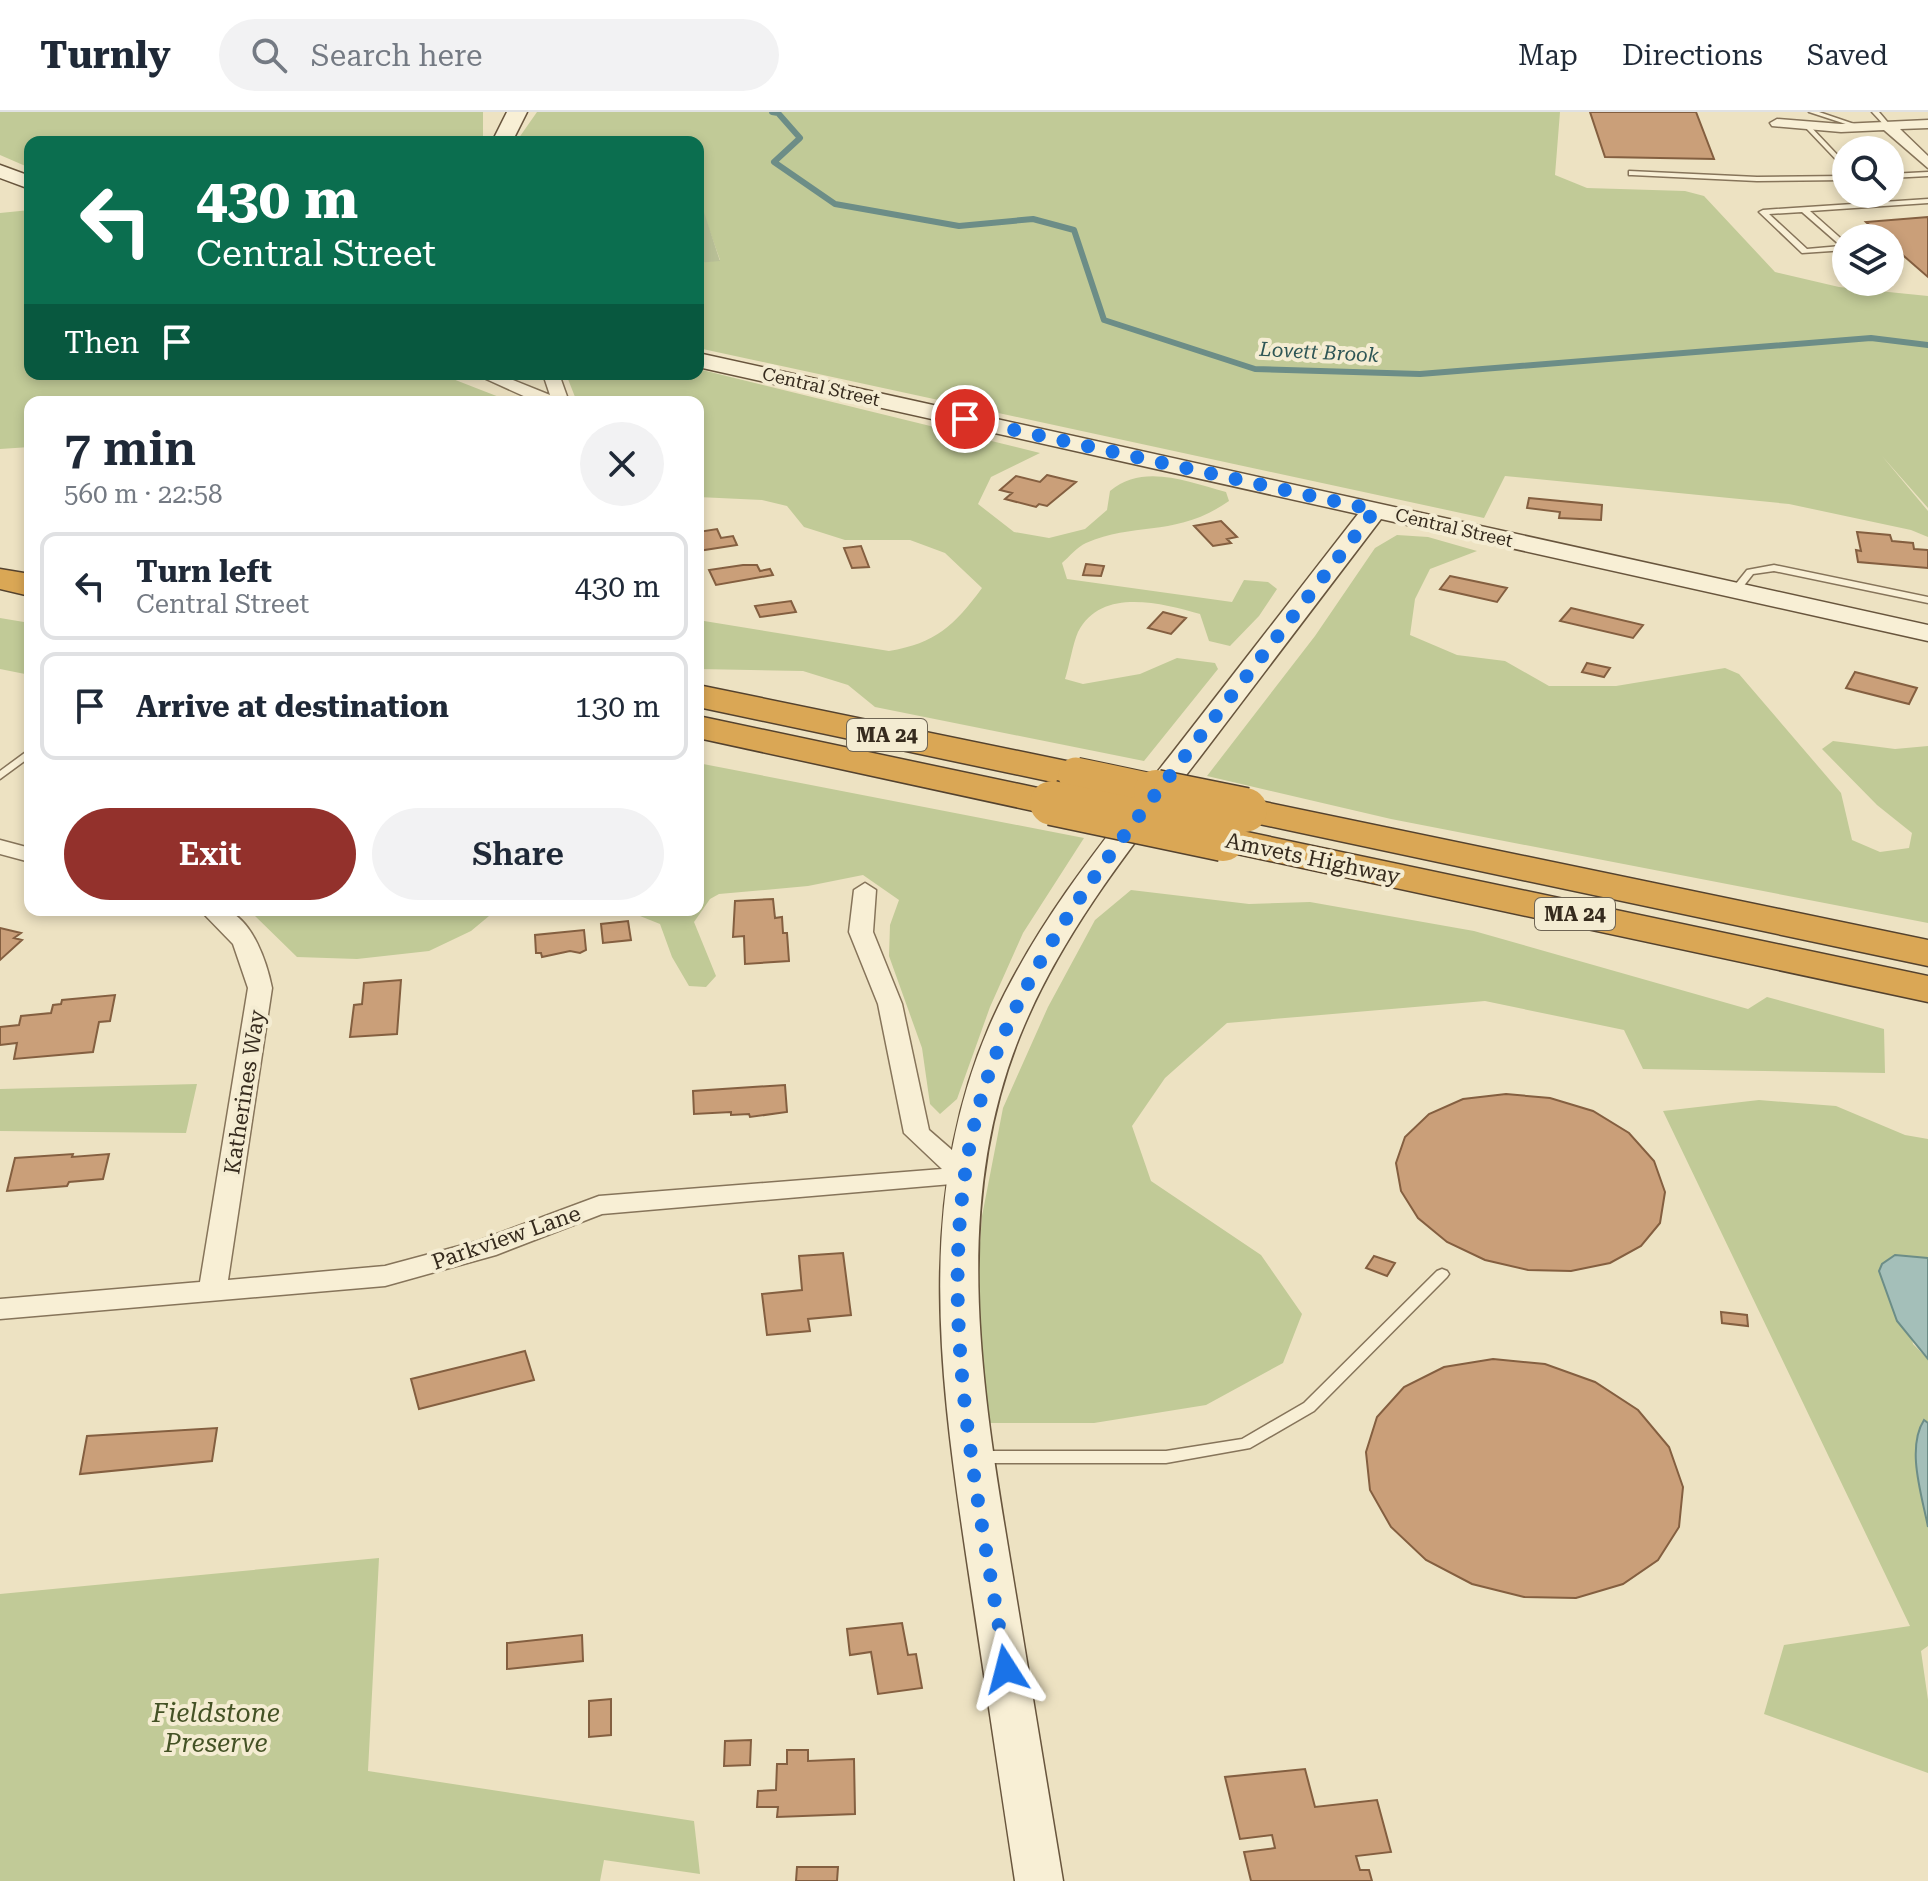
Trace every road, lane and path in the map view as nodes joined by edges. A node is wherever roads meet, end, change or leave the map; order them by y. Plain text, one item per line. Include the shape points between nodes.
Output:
1 (517, 112) edge
2 (1875, 112) edge
3 (1810, 119) edge
4 (1777, 123) dead end
5 (1928, 124) edge
6 (1888, 126) junction
7 (505, 136) edge
8 (1832, 149) edge
9 (1928, 164) edge
10 (0, 171) edge
11 (1632, 173) dead end
12 (1928, 174) edge
13 (1904, 175) edge
14 (1832, 178) edge
15 (24, 181) edge
16 (1928, 201) edge
17 (1805, 210) junction
18 (1832, 235) edge
19 (1832, 249) edge
20 (704, 361) edge
21 (498, 380) edge
22 (537, 396) edge
23 (1375, 510) junction
24 (0, 550) edge
25 (24, 555) edge
26 (0, 579) edge
27 (24, 584) edge
28 (1736, 590) junction
29 (1928, 600) edge
30 (1928, 633) edge
31 (704, 698) edge
32 (704, 728) edge
33 (24, 757) edge
34 (0, 776) edge
35 (1064, 789) junction
36 (1234, 825) junction
37 (0, 847) edge
38 (24, 853) edge
39 (865, 890) dead end
40 (218, 916) edge
41 (1928, 953) edge
42 (1928, 989) edge
43 (966, 1176) junction
44 (1442, 1274) dead end
45 (212, 1292) junction
46 (0, 1309) edge
47 (972, 1457) junction
48 (1039, 1881) edge

1 - 7 street
2 - 6 lane
3 - 4 street
3 - 6 street
3 - 8 lane
5 - 6 street
6 - 9 street
10 - 15 street
11 - 14 lane
12 - 13 lane
16 - 17 lane
17 - 18 lane
17 - 19 lane via 1763,212 1805,251
20 - 23 street, Central Street
21 - 22 street
23 - 28 street, Central Street
23 - 43 street via 1089,880 1046,949 985,1088
24 - 25 highway
26 - 27 highway
28 - 29 lane via 1755,569 1774,568
28 - 30 street, Central Street
31 - 35 highway, Amvets Highway / MA 24
32 - 35 highway, Amvets Highway / MA 24
33 - 34 lane
35 - 36 highway, Amvets Highway / MA 24, bridge
36 - 41 highway, Amvets Highway / MA 24
36 - 42 highway, Amvets Highway / MA 24
37 - 38 street
39 - 43 street via 861,932 890,1004 917,1133
40 - 45 street, Katherines Way via 245,940 260,988
43 - 45 street, Parkview Lane via 599,1205 486,1248 385,1276
43 - 47 street via 959,1347
44 - 47 lane via 1309,1407 1245,1444 1166,1457
45 - 46 street, Parkview Lane
47 - 48 street

